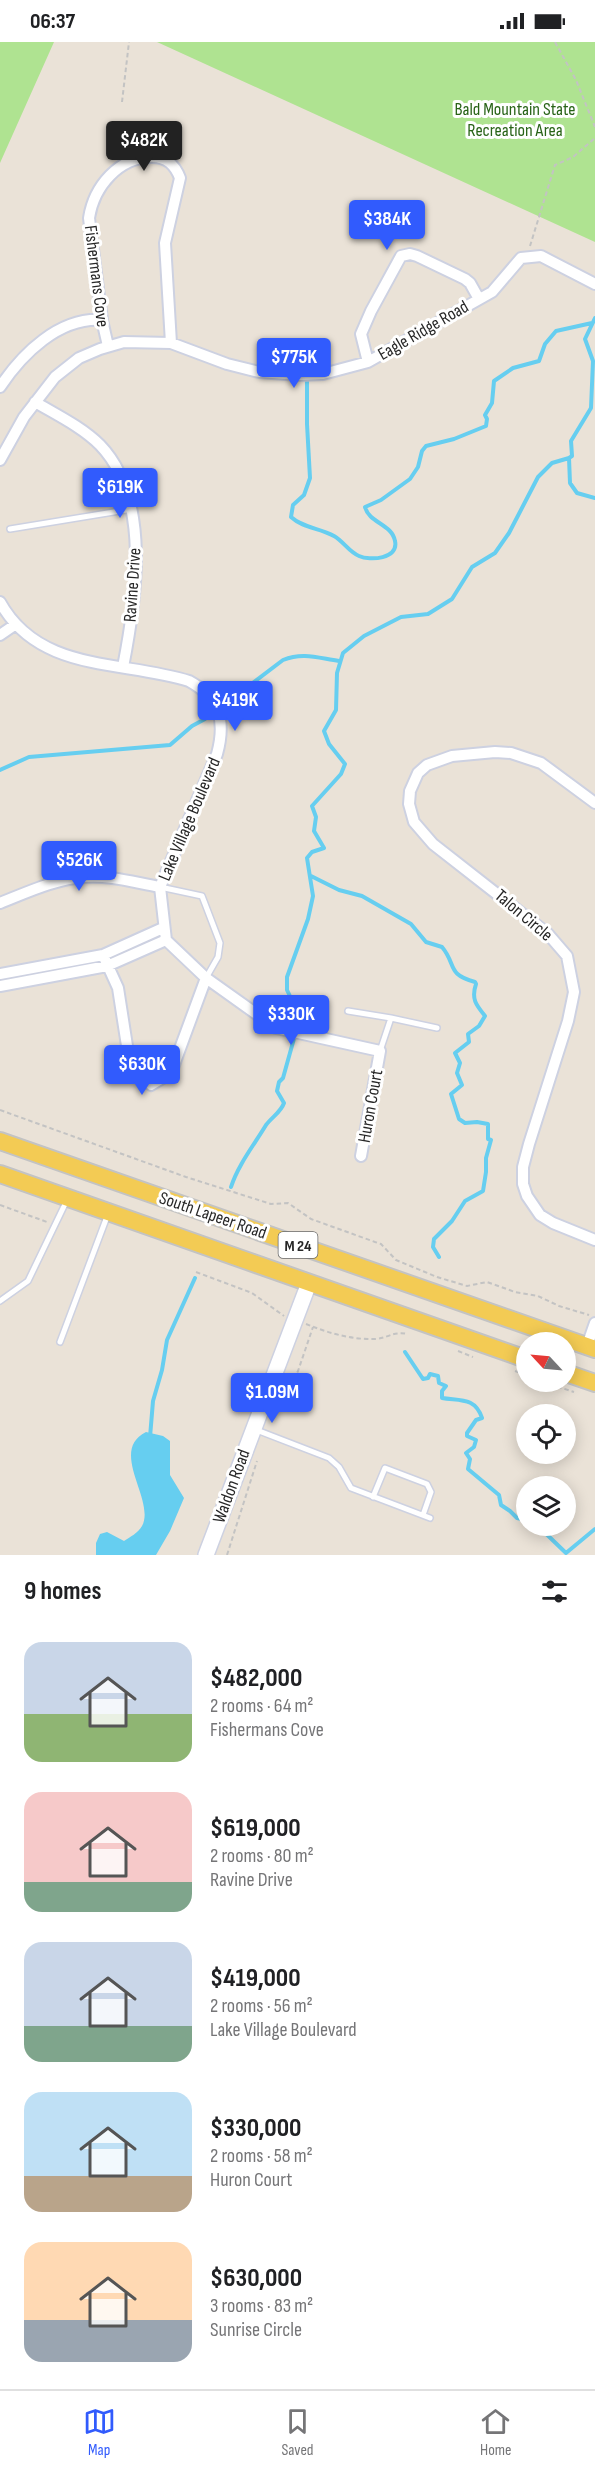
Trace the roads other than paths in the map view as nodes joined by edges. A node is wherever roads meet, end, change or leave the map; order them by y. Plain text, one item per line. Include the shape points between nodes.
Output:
1 (595, 285) edge
2 (479, 299) junction
3 (102, 321) junction
4 (171, 343) junction
5 (108, 346) junction
6 (368, 362) junction
7 (0, 387) edge
8 (35, 402) junction
9 (0, 460) edge
10 (132, 509) junction
11 (10, 529) dead end
12 (0, 602) edge
13 (16, 624) junction
14 (0, 635) edge
15 (123, 668) junction
16 (595, 803) edge
17 (160, 887) junction
18 (0, 903) edge
19 (163, 928) junction
20 (166, 940) junction
21 (103, 955) junction
22 (107, 966) junction
23 (0, 974) edge
24 (206, 978) junction
25 (0, 986) edge
26 (348, 1011) dead end
27 (391, 1018) junction
28 (437, 1028) dead end
29 (380, 1051) junction
30 (0, 1141) edge
31 (361, 1156) dead end
32 (0, 1174) edge
33 (68, 1198) junction
34 (108, 1212) junction
35 (595, 1240) edge
36 (309, 1283) junction
37 (0, 1301) edge
38 (593, 1319) edge
39 (60, 1342) dead end
40 (591, 1348) edge
41 (516, 1355) edge
42 (252, 1429) junction
43 (373, 1497) junction
44 (423, 1515) junction
45 (430, 1518) dead end
46 (206, 1555) edge

1 - 2 street, Eagle Ridge Road via 541,256 526,257 492,292
2 - 6 street, Eagle Ridge Road
2 - 6 street via 465,279 417,256 401,256 361,334
3 - 4 street, Fishermans Cove via 89,218 91,205 107,179 130,160 160,158 170,162 180,178 165,243
3 - 5 street, Fishermans Cove
3 - 7 street via 76,323 37,345 13,367
4 - 5 street, Eagle Ridge Road via 124,342
4 - 6 street, Eagle Ridge Road via 258,372 323,374
5 - 8 street, Eagle Ridge Road via 79,358 55,377
8 - 9 street, Eagle Ridge Road
8 - 10 street, Ravine Drive via 100,446 123,477
10 - 11 lane
10 - 15 street, Ravine Drive via 136,557
12 - 13 street
13 - 14 street
13 - 15 street, Lake Village Boulevard via 55,652
15 - 17 street, Lake Village Boulevard via 189,681 202,688 214,702 220,719 222,736 217,754
16 - 35 street, Talon Circle via 540,763 495,752 452,756 427,765 418,773 409,804 414,822 433,844 548,934 567,957 574,992 529,1144 523,1184 540,1215
17 - 18 street via 86,877 52,883
17 - 19 street, Lake Village Boulevard
17 - 24 lane via 202,896 220,943 218,957
19 - 20 street, Lake Village Boulevard
19 - 21 street
20 - 22 street
20 - 24 street, Huron Court
21 - 22 street
21 - 23 street
22 - 24 street via 118,988 130,1065 151,1085 171,1073
22 - 25 street
24 - 29 street, Huron Court via 276,1028
26 - 27 lane
27 - 28 lane
27 - 29 lane
29 - 31 street, Huron Court
30 - 40 main road, South Lapeer Road / M 24
32 - 33 main road, South Lapeer Road / M 24
33 - 34 main road, South Lapeer Road / M 24
33 - 37 lane via 28,1281
34 - 36 main road, South Lapeer Road / M 24
34 - 39 lane
36 - 41 main road, South Lapeer Road / M 24
36 - 42 street, Waldon Road
38 - 40 street
42 - 43 lane via 329,1458 351,1488
42 - 46 street, Waldon Road
43 - 44 lane
43 - 44 lane via 384,1468 427,1484 431,1492
44 - 45 lane

